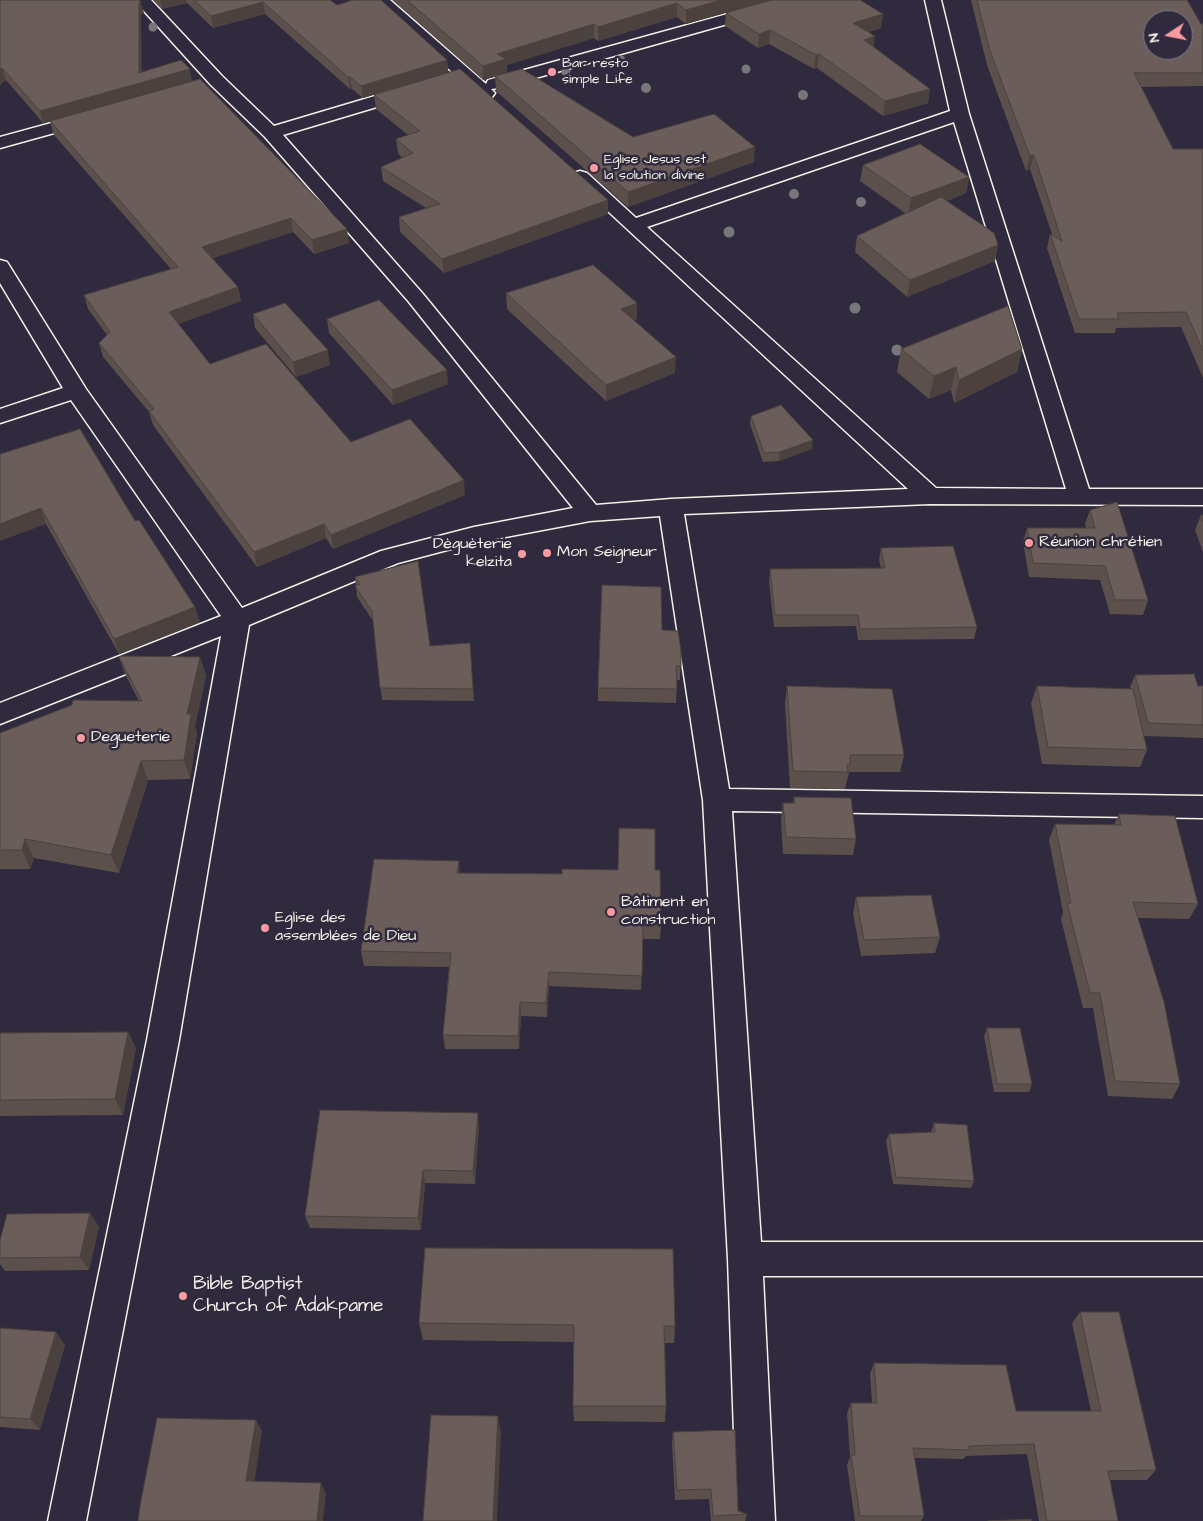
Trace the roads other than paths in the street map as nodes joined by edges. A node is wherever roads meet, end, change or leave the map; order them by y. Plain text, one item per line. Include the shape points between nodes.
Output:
1 (142, 0) edge
2 (380, 0) edge
3 (796, 0) edge
4 (933, 0) edge
5 (465, 74) junction
6 (446, 80) edge
7 (427, 86) edge
8 (481, 88) junction
9 (502, 108) edge
10 (104, 114) edge
11 (960, 114) junction
12 (270, 134) junction
13 (0, 143) edge
14 (568, 166) edge
15 (634, 225) junction
16 (0, 266) edge
17 (76, 391) junction
18 (0, 416) edge
19 (930, 496) junction
20 (1080, 497) junction
21 (1203, 497) edge
22 (672, 507) junction
23 (590, 513) junction
24 (237, 620) junction
25 (0, 714) edge
26 (717, 800) junction
27 (1203, 807) edge
28 (1203, 1259) edge
29 (745, 1260) junction
30 (67, 1521) edge
31 (756, 1521) edge

1 - 12 street via 208,84
2 - 5 street
3 - 8 street
4 - 11 street
5 - 6 street
5 - 8 street
7 - 12 street
8 - 9 street
10 - 13 street
11 - 15 street
11 - 20 street
12 - 23 street via 416,298
14 - 15 street
15 - 19 street
16 - 17 street
17 - 18 street
17 - 24 street
19 - 20 street
19 - 22 street
20 - 21 street
22 - 23 street
22 - 26 street
23 - 24 street via 474,535 390,557
24 - 25 street
24 - 30 street via 163,1040
26 - 27 street
26 - 29 street
28 - 29 street
29 - 31 street

